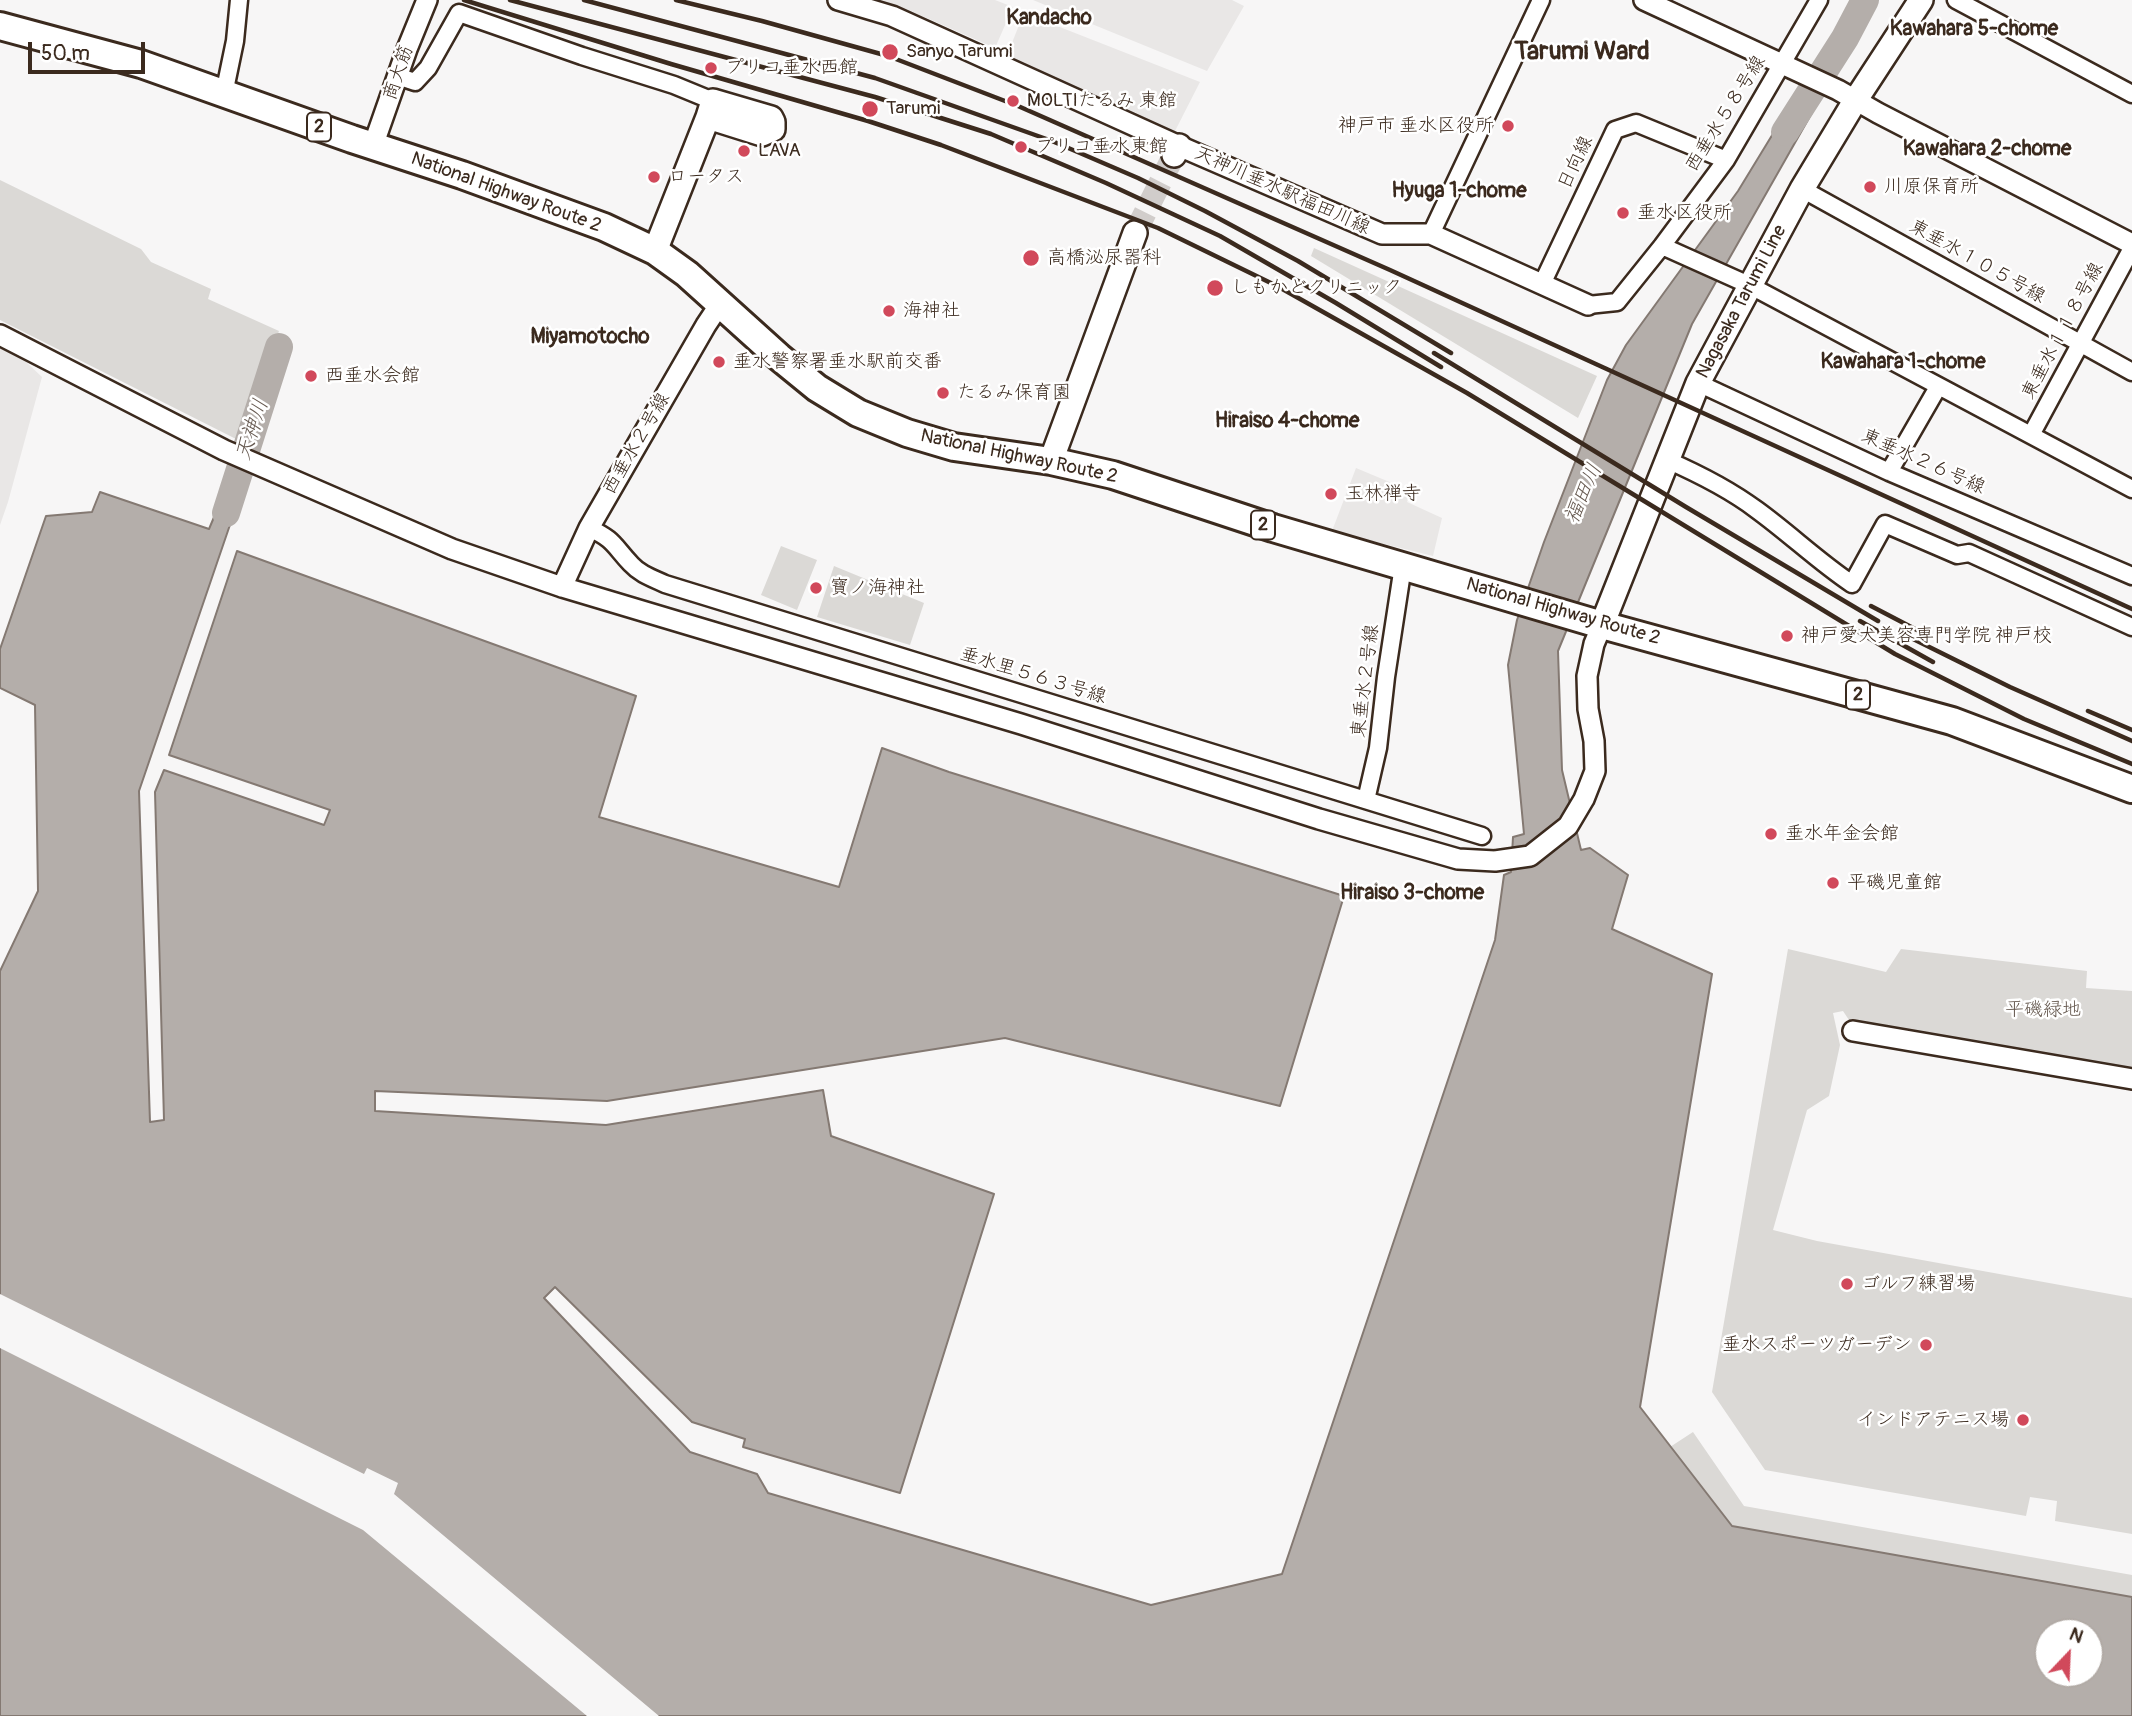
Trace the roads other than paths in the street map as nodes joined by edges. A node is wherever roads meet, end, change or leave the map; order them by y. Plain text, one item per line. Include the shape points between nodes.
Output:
1 (239, 0) edge
2 (427, 0) edge
3 (838, 0) edge
4 (1541, 0) edge
5 (1644, 0) edge
6 (1819, 0) edge
7 (1922, 0) edge
8 (1956, 0) edge
9 (1668, 5) edge
10 (0, 26) edge
11 (1789, 67) junction
12 (397, 76) junction
13 (224, 94) junction
14 (2132, 94) edge
15 (1846, 96) junction
16 (711, 109) joint
17 (373, 146) junction
18 (1726, 160) junction
19 (1802, 189) junction
20 (1136, 233) tunnel mouth
21 (1431, 234) junction
22 (1662, 246) junction
23 (2132, 246) edge
24 (656, 251) junction
25 (1741, 282) junction
26 (1542, 284) junction
27 (720, 304) junction
28 (1588, 305) joint
29 (0, 335) edge
30 (2081, 344) junction
31 (2132, 372) edge
32 (1698, 383) junction
33 (1938, 387) junction
34 (2031, 435) junction
35 (1667, 460) junction
36 (1051, 461) junction
37 (1889, 472) junction
38 (2132, 489) edge
39 (589, 528) junction
40 (1403, 566) junction
41 (2132, 576) edge
42 (562, 587) junction
43 (1591, 621) junction
44 (2132, 627) edge
45 (2132, 789) edge
46 (1366, 800) junction
47 (1482, 836) dead end
48 (1853, 1031) dead end
49 (2132, 1079) edge

1 - 13 street
2 - 12 street, 商大筋
3 - 21 street, 天神川垂水駅福田川線 via 892,16 1176,150 1382,234
4 - 21 street
5 - 9 street
6 - 11 street, 西垂水５８号線
7 - 15 main road, Nagasaka Tarumi Line
8 - 14 street
9 - 11 street
10 - 13 highway, National Highway Route 2 / 2 via 141,64
11 - 15 street
11 - 18 street, 西垂水５８号線
12 - 16 street via 415,82 459,13 674,85
12 - 17 street, 商大筋
13 - 17 highway, National Highway Route 2 / 2
15 - 19 main road, Nagasaka Tarumi Line
15 - 23 street
16 - 24 main road
17 - 24 highway, National Highway Route 2 / 2 via 577,216
18 - 22 street, 西垂水５８号線
18 - 26 street, 日向線 via 1636,123 1615,130
19 - 25 main road, Nagasaka Tarumi Line
19 - 30 street, 東垂水１０５号線
20 - 36 main road
21 - 26 street, 天神川垂水駅福田川線
22 - 25 street
22 - 28 street, 天神川垂水駅福田川線 via 1616,302
23 - 30 street, 東垂水１１８号線
24 - 27 highway, National Highway Route 2 / 2
25 - 32 main road, Nagasaka Tarumi Line
25 - 33 street
26 - 28 street, 天神川垂水駅福田川線
27 - 36 highway, National Highway Route 2 / 2 via 809,382 858,413 954,447
27 - 39 street, 西垂水２号線
29 - 42 street via 295,482 452,549
30 - 31 street, 東垂水１０５号線
30 - 34 street, 東垂水１１８号線
32 - 35 main road, Nagasaka Tarumi Line
32 - 37 street, 東垂水２６号線
33 - 34 street
33 - 37 street
34 - 38 street
35 - 43 main road, Nagasaka Tarumi Line
35 - 44 street via 1713,481 1757,510 1852,584 1885,524 1957,555 1969,553
36 - 40 highway, National Highway Route 2 / 2 via 1113,475
37 - 41 street, 東垂水２６号線
39 - 42 street, 西垂水２号線
39 - 46 street, 垂水里５６３号線 via 614,542 631,565 664,584
40 - 43 highway, National Highway Route 2 / 2
40 - 46 street, 東垂水２号線 via 1378,748
42 - 43 street via 1021,724 1319,819 1458,859 1495,861 1530,856 1568,826 1588,790 1595,771 1587,676 1594,644
43 - 45 highway, National Highway Route 2 / 2 via 1952,721
46 - 47 street, 垂水里５６３号線
48 - 49 street

